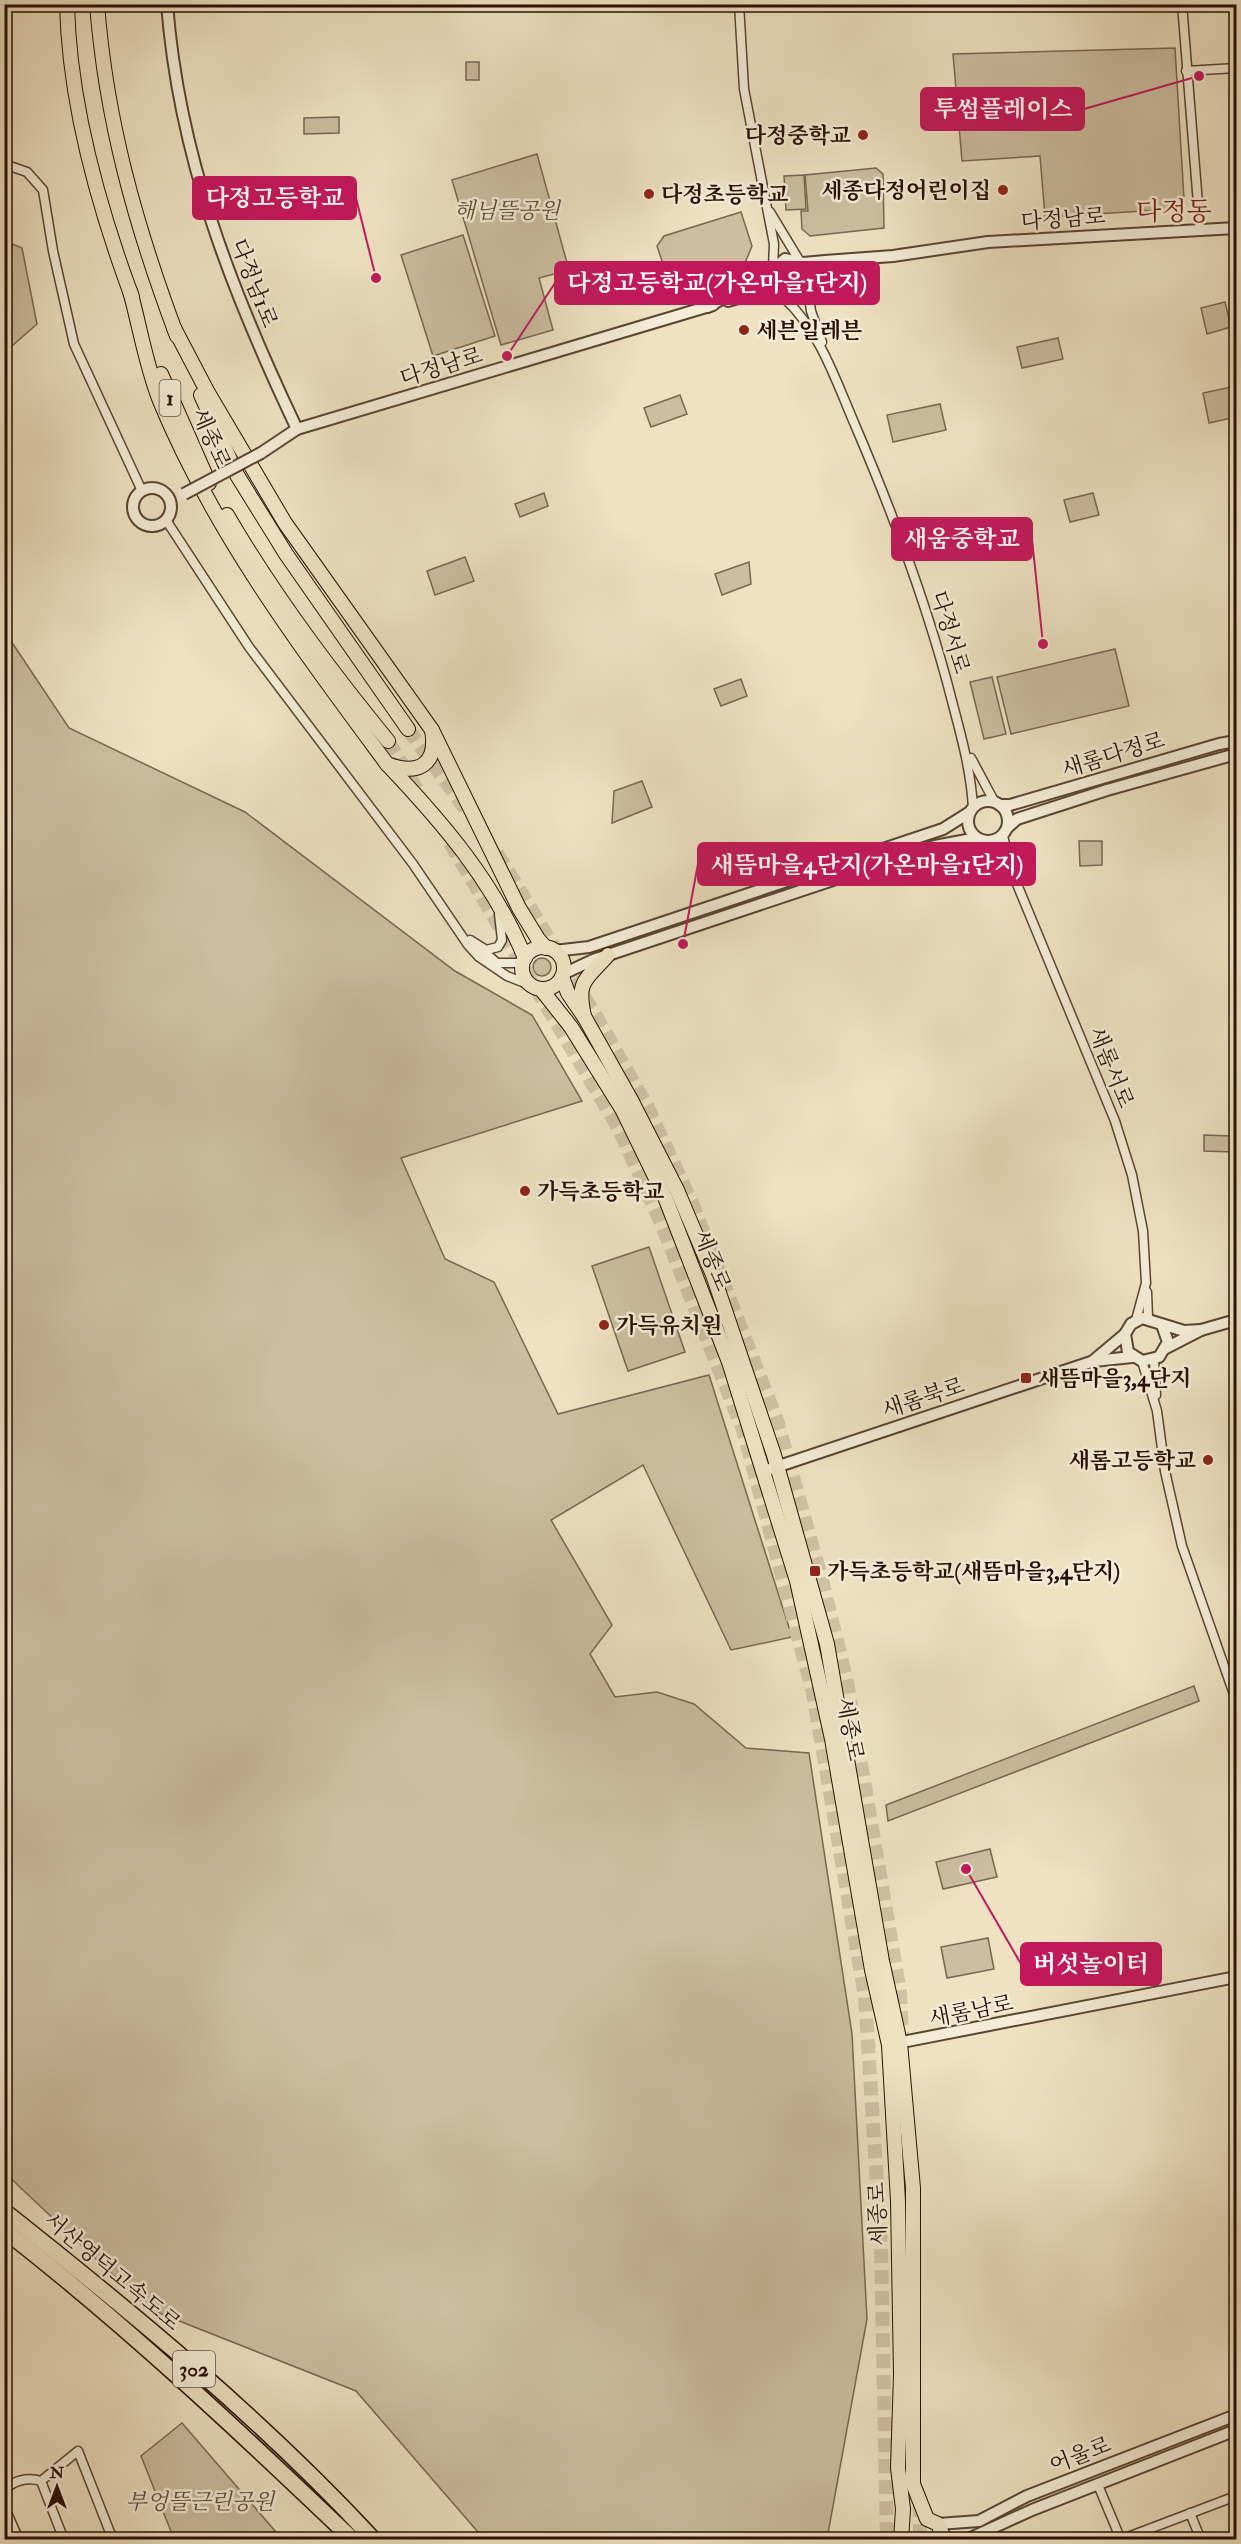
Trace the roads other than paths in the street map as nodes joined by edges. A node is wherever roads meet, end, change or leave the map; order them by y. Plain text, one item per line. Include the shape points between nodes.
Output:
1 (68, 4) edge
2 (97, 4) edge
3 (167, 4) edge
4 (739, 4) edge
5 (1182, 4) edge
6 (1236, 68) edge
7 (1186, 70) junction
8 (4, 164) edge
9 (767, 206) junction
10 (1236, 228) edge
11 (1200, 229) junction
12 (893, 256) junction
13 (801, 262) junction
14 (772, 269) junction
15 (809, 286) junction
16 (130, 291) junction
17 (780, 295) junction
18 (708, 307) junction
19 (174, 328) junction
20 (829, 366) junction
21 (297, 429) junction
22 (142, 491) junction
23 (170, 499) junction
24 (166, 520) junction
25 (408, 729) tunnel mouth
26 (432, 730) junction
27 (388, 741) tunnel mouth
28 (1236, 741) edge
29 (964, 744) junction
30 (1236, 754) edge
31 (387, 764) junction
32 (997, 803) junction
33 (971, 810) junction
34 (1005, 832) junction
35 (982, 840) junction
36 (1012, 872) junction
37 (496, 898) junction
38 (460, 932) junction
39 (470, 940) junction
40 (550, 950) junction
41 (608, 955) junction
42 (524, 960) junction
43 (562, 975) junction
44 (536, 987) junction
45 (585, 1018) junction
46 (1146, 1283) junction
47 (1148, 1318) junction
48 (1136, 1320) junction
49 (1236, 1320) edge
50 (1162, 1325) junction
51 (1201, 1330) junction
52 (1125, 1334) junction
53 (1166, 1348) junction
54 (1094, 1360) junction
55 (1143, 1360) junction
56 (771, 1468) junction
57 (1236, 1700) edge
58 (1236, 1977) edge
59 (894, 2044) junction
60 (4, 2211) edge
61 (4, 2230) edge
62 (1236, 2415) edge
63 (1236, 2430) edge
64 (41, 2481) junction
65 (1098, 2485) junction
66 (4, 2491) edge
67 (1236, 2496) edge
68 (4, 2506) edge
69 (1190, 2513) junction
70 (932, 2522) junction
71 (902, 2536) edge
72 (1120, 2539) edge
73 (19, 2540) edge
74 (64, 2540) edge
75 (113, 2540) edge
76 (353, 2540) edge
77 (374, 2540) edge
78 (945, 2540) edge
79 (966, 2540) edge
80 (1201, 2540) edge

1 - 16 main road, 세종로 / 1 via 68,36 83,125
2 - 19 main road, 세종로 / 1 via 111,119 130,198
3 - 21 street, 다정남1로 via 184,117 200,188 239,303
4 - 9 street via 744,89
5 - 7 street
6 - 7 street
7 - 11 street
8 - 22 street via 27,172 43,190 74,344
9 - 13 street
9 - 14 street via 774,244
10 - 11 street, 다정남로
11 - 12 street, 다정남로 via 988,242
12 - 13 street
12 - 15 street via 831,273
13 - 14 street via 785,259
13 - 15 street via 811,276
14 - 17 street via 770,279
14 - 18 street
15 - 17 street via 794,299
15 - 20 street via 811,311
16 - 27 main road, 세종로 / 1 via 166,389 211,488 293,619
16 - 31 main road via 160,399 189,463 242,560
17 - 18 street via 756,293
17 - 20 street via 802,314
18 - 21 street, 다정남로
19 - 25 main road, 세종로 / 1 via 237,474 286,554
19 - 26 main road via 285,523
20 - 29 street, 다정서로 via 908,556
21 - 23 street, 다정남로, bridge via 261,453
22 - 23 street via 159,489
22 - 24 street via 133,503 138,520 155,526
23 - 24 street
24 - 38 street via 249,647
26 - 31 main road via 435,747 430,758 404,771
26 - 40 main road via 519,908 538,939
28 - 32 street, 새롬다정로 via 1010,805
29 - 32 street
29 - 33 street via 971,776
30 - 34 street, 새롬다정로 via 1017,819
31 - 37 main road via 442,822
32 - 33 street via 982,801
32 - 34 street via 1008,817
33 - 35 street via 969,829
33 - 40 street via 932,832 589,947
34 - 35 street
34 - 36 street, 새롬서로
35 - 36 street
35 - 41 street via 935,846
36 - 46 street, 새롬서로 via 1115,1120 1132,1175
37 - 39 street via 502,940 498,947 486,950
37 - 42 main road
38 - 39 street
38 - 44 street via 479,957 507,976
39 - 42 street via 497,963
40 - 42 main road via 533,950
40 - 43 main road via 562,959
41 - 43 street
41 - 45 main road via 583,980 581,1001
42 - 44 main road via 522,974
43 - 44 main road via 556,984
43 - 45 main road, 세종로 via 568,993
44 - 56 main road, 세종로 via 571,1027 622,1109 665,1197
45 - 56 main road, 세종로 via 686,1211 740,1349
46 - 47 street
46 - 48 street, 새롬서로
47 - 48 street
47 - 50 street
48 - 52 street
49 - 51 street
50 - 51 street
50 - 53 street via 1167,1336
51 - 53 street
52 - 54 street, 새롬북로
52 - 55 street via 1125,1347
53 - 55 street
54 - 55 street, 새롬북로
54 - 56 street, 새롬북로
55 - 57 street via 1157,1411 1165,1471 1182,1546
56 - 59 main road, 세종로 via 827,1644
58 - 59 street, 새롬남로
59 - 70 main road, 세종로 via 913,2188 912,2469 916,2497
59 - 71 main road, 세종로
60 - 77 highway, 서산영덕고속도로 / 302 via 96,2283 255,2422
61 - 76 highway, 서산영덕고속도로 / 302 via 89,2296
62 - 70 street, 어울로 via 1027,2496 979,2521
63 - 65 street, 어울로
64 - 66 street via 22,2479
64 - 74 street
64 - 75 street via 78,2451
65 - 72 street
65 - 79 street, 어울로
67 - 69 street
68 - 73 street
69 - 72 street
69 - 80 street
70 - 71 main road, 세종로 via 915,2522
70 - 78 main road, 세종로

